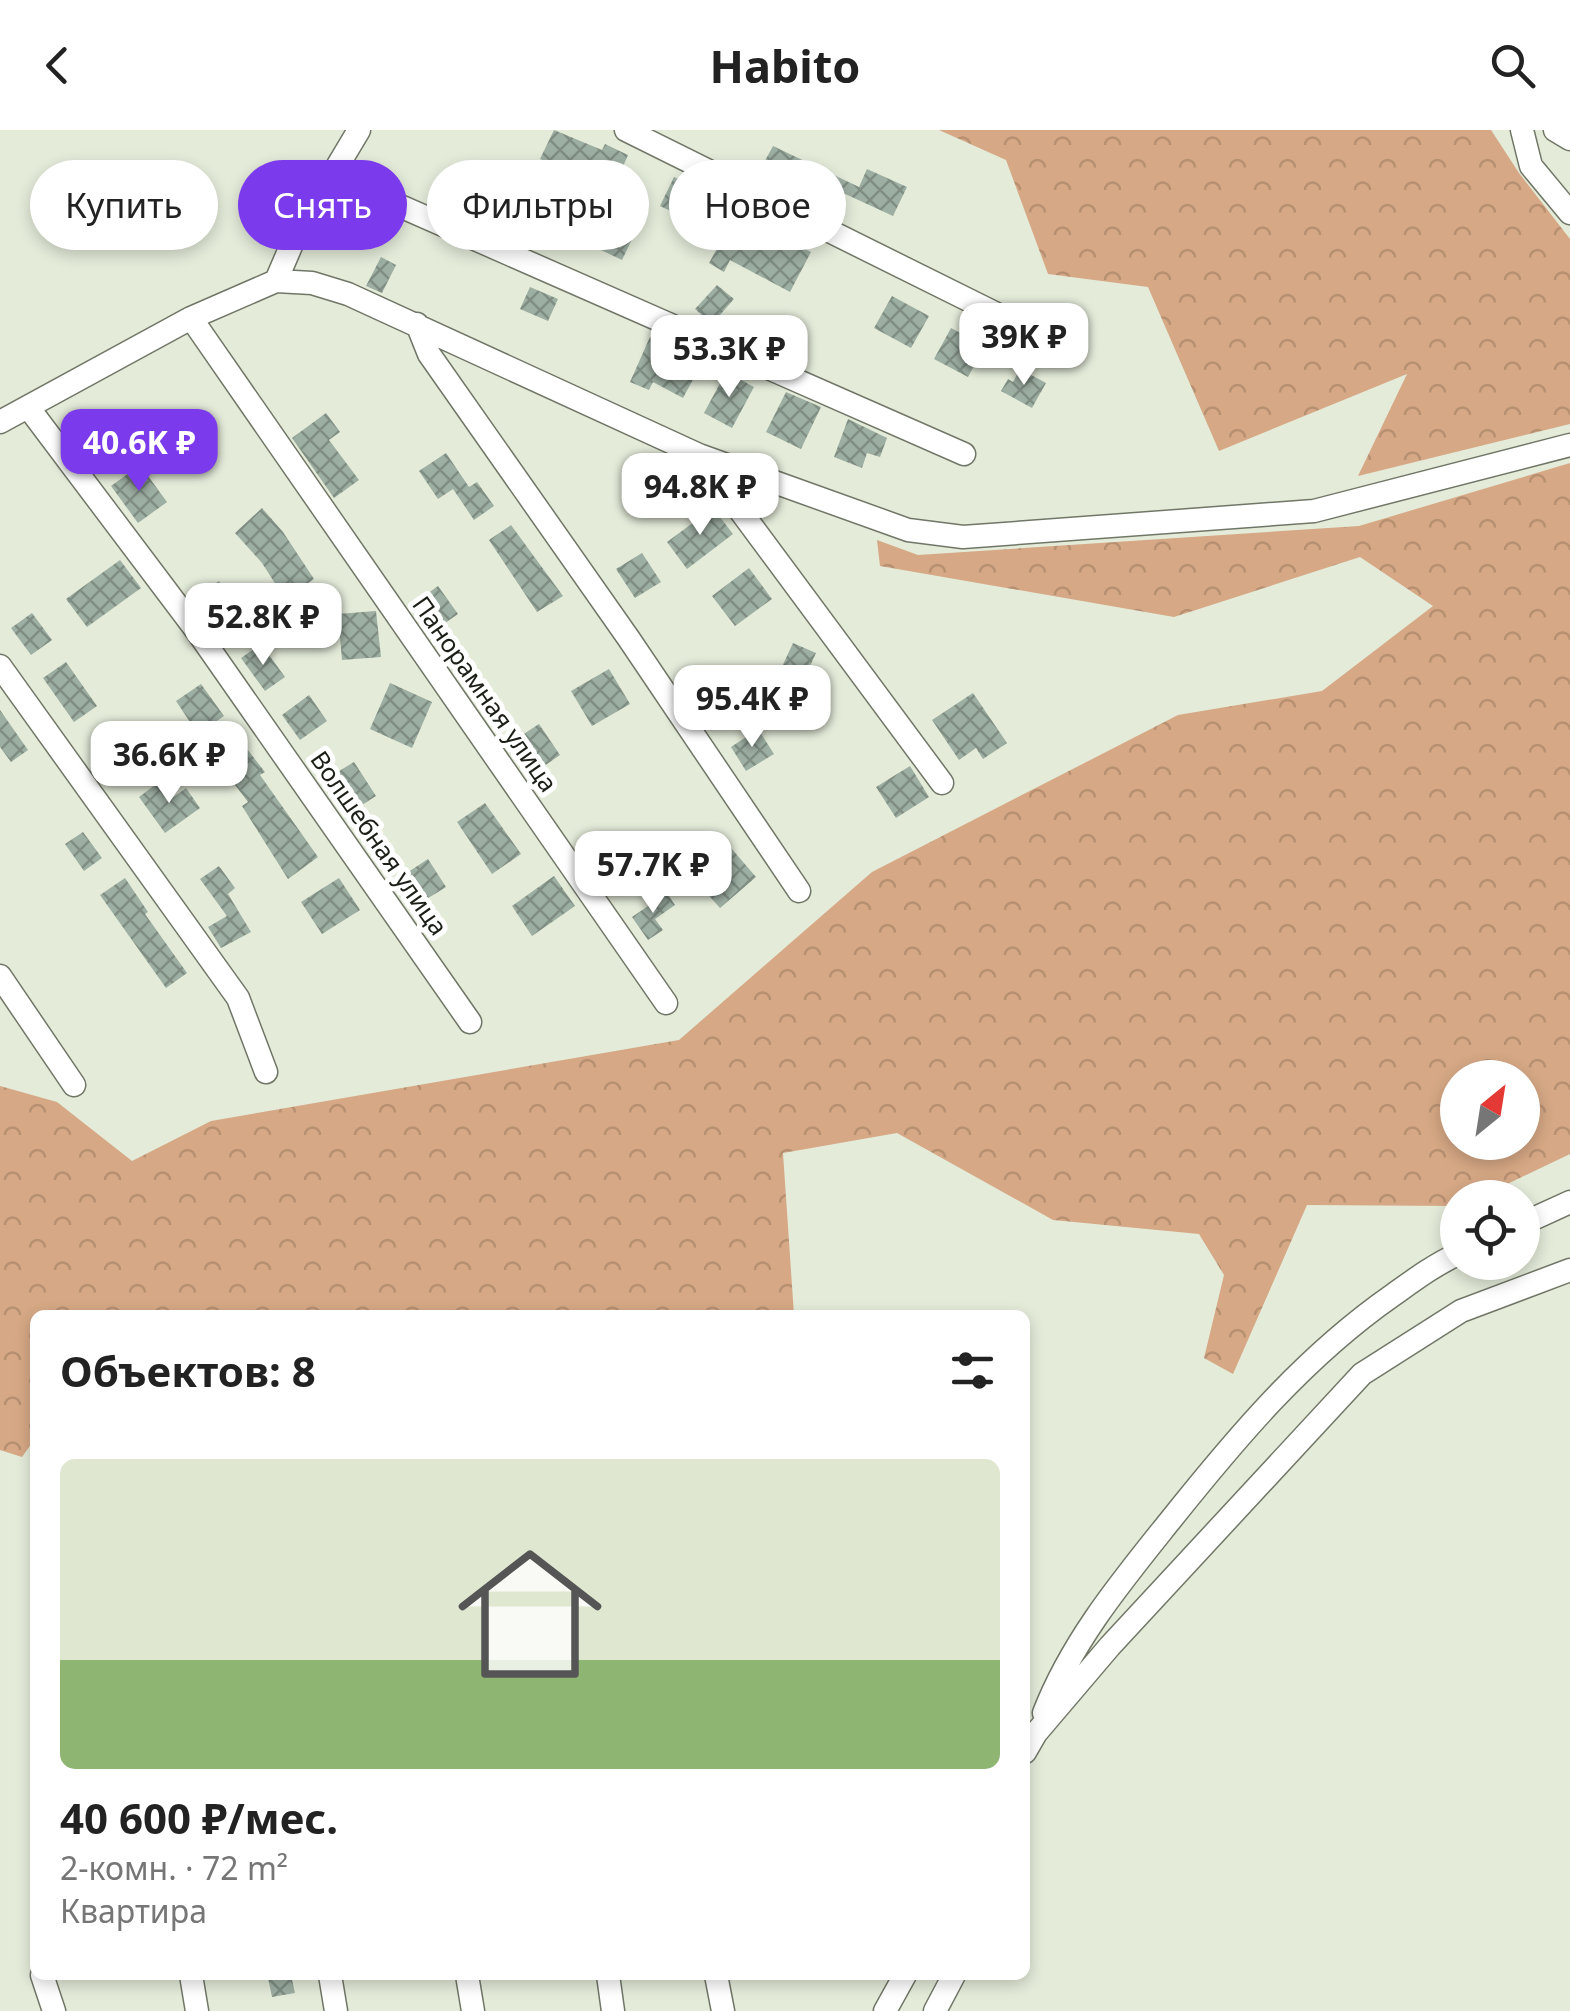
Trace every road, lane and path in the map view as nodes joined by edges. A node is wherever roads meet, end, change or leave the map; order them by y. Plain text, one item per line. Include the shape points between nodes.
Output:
1 (359, 130) edge
2 (626, 130) edge
3 (1522, 130) edge
4 (1554, 130) edge
5 (1570, 139) edge
6 (343, 160) edge
7 (407, 209) edge
8 (1570, 214) edge
9 (290, 250) edge
10 (276, 281) junction
11 (191, 318) junction
12 (417, 324) junction
13 (1053, 342) dead end
14 (28, 407) junction
15 (0, 422) edge
16 (1570, 444) edge
17 (964, 454) dead end
18 (699, 455) junction
19 (0, 666) edge
20 (942, 783) dead end
21 (799, 891) dead end
22 (0, 976) edge
23 (666, 1003) dead end
24 (470, 1022) dead end
25 (266, 1072) dead end
26 (74, 1085) dead end
27 (1570, 1202) edge
28 (1540, 1216) edge
29 (1440, 1266) edge
30 (1570, 1270) edge
31 (1031, 1742) edge
32 (44, 1980) edge
33 (192, 1980) edge
34 (331, 1980) edge
35 (468, 1980) edge
36 (609, 1980) edge
37 (717, 1980) edge
38 (902, 1980) edge
39 (951, 1980) edge
40 (54, 2011) edge
41 (197, 2011) edge
42 (336, 2011) edge
43 (473, 2011) edge
44 (613, 2011) edge
45 (723, 2011) edge
46 (886, 2011) edge
47 (934, 2011) edge

1 - 6 street
2 - 13 street
3 - 8 street via 1531,166
4 - 5 street
7 - 17 street
9 - 10 street
10 - 11 street
10 - 12 street via 312,283
11 - 14 street
11 - 23 street, Панорамная улица
12 - 18 street
12 - 21 street via 428,354
14 - 15 street
14 - 24 street, Волшебная улица via 199,634
16 - 18 street via 1314,511 964,537 908,530
18 - 20 street
19 - 25 street via 238,998
22 - 26 street
27 - 28 street
29 - 31 street via 1329,1343 1269,1401 1114,1591 1062,1673
30 - 31 street via 1461,1312 1362,1374 1136,1617
32 - 40 street
33 - 41 street
34 - 42 street
35 - 43 street
36 - 44 street
37 - 45 street
38 - 46 street
39 - 47 street

